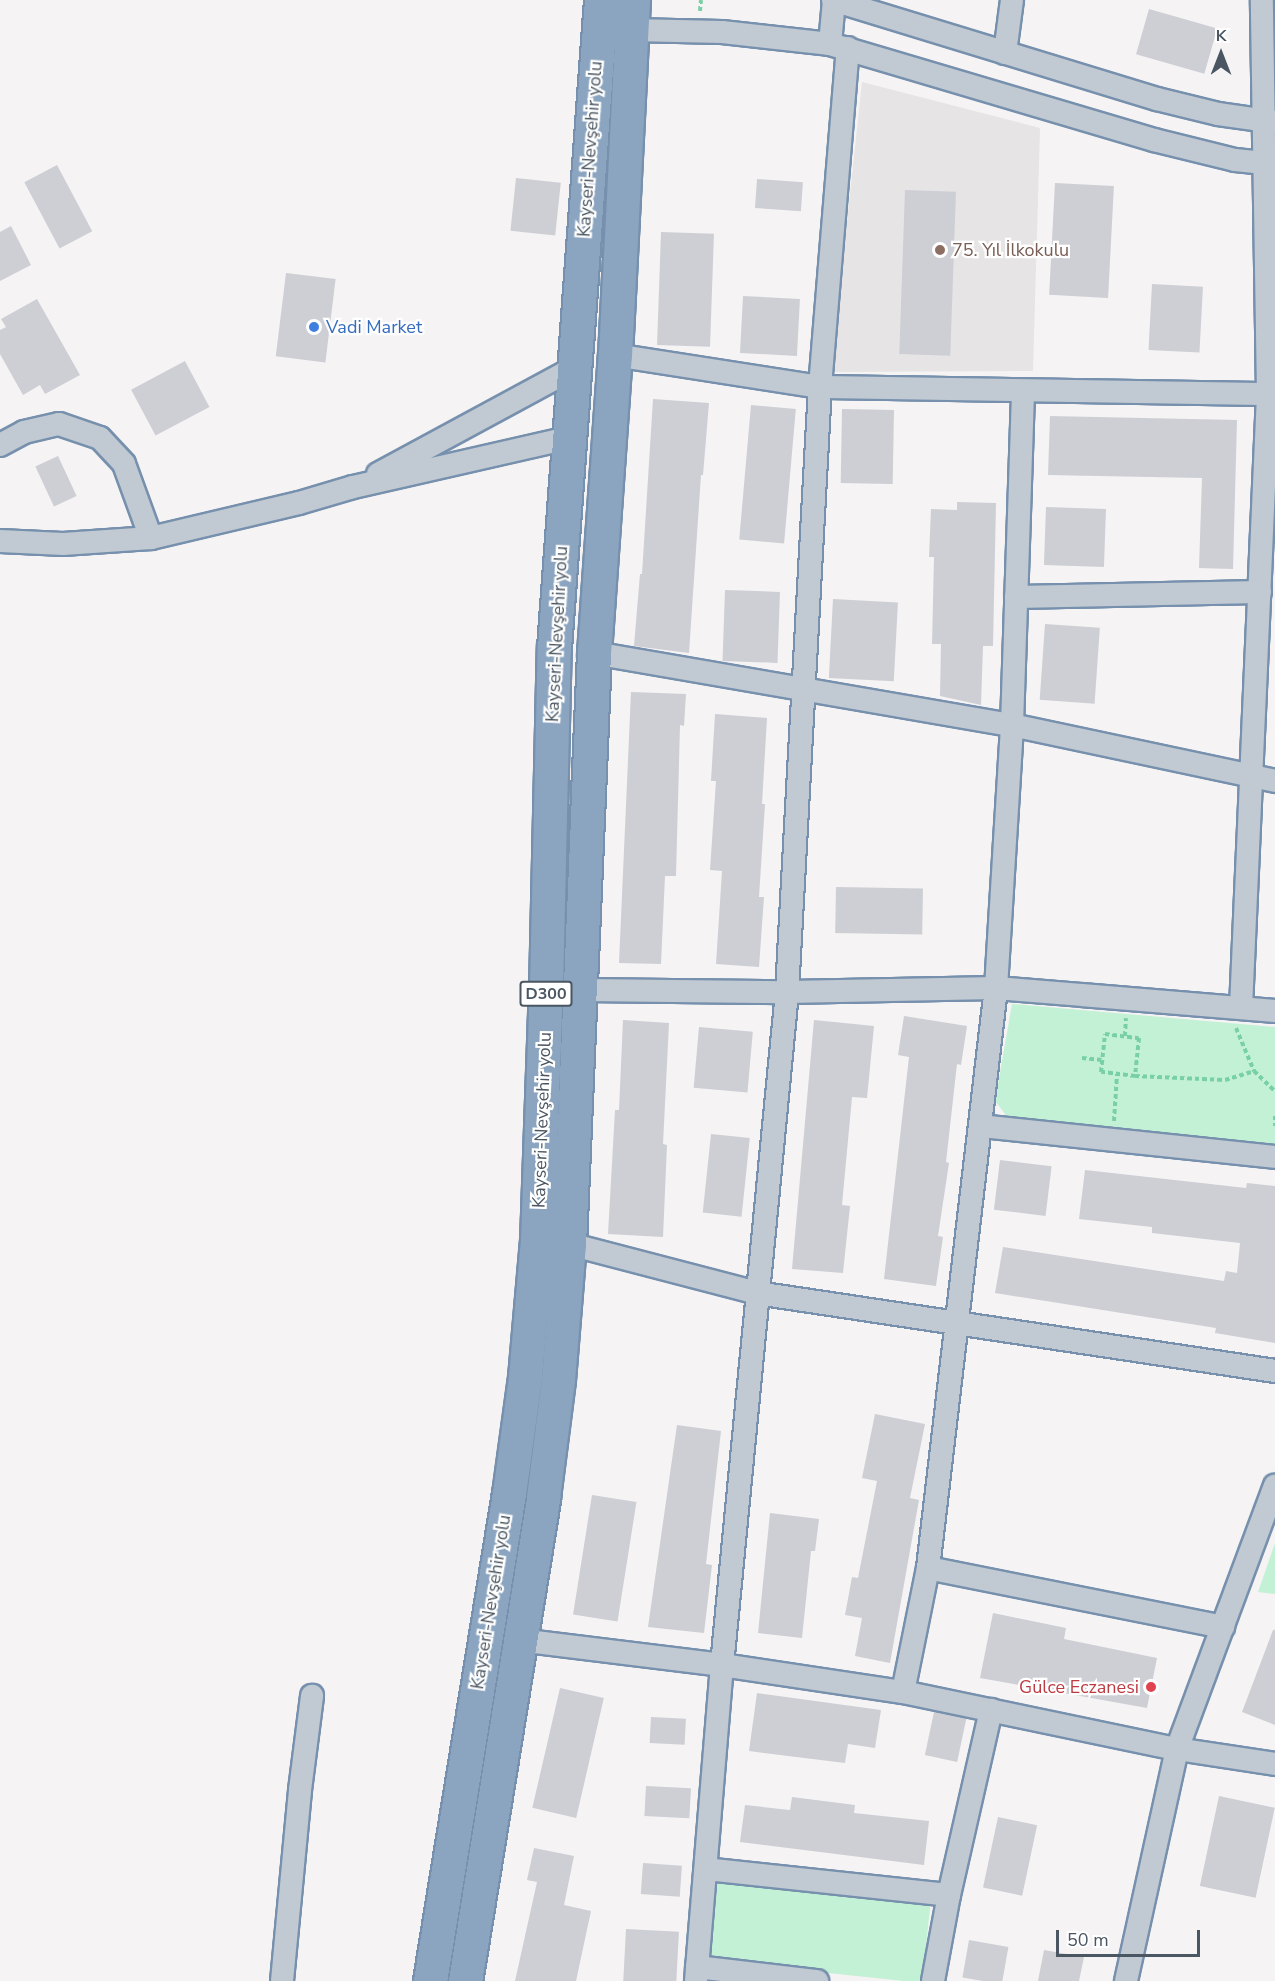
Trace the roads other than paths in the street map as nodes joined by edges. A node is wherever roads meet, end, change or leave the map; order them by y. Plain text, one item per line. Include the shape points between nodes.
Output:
1 (601, 0) edge
2 (834, 0) edge
3 (1012, 0) edge
4 (1262, 0) edge
5 (632, 15) edge
6 (839, 46) junction
7 (1005, 53) junction
8 (1270, 121) edge
9 (1270, 164) edge
10 (615, 355) junction
11 (574, 369) junction
12 (819, 387) junction
13 (1023, 391) junction
14 (1272, 394) edge
15 (569, 438) junction
16 (0, 445) edge
17 (352, 487) junction
18 (151, 538) junction
19 (0, 542) edge
20 (1260, 592) junction
21 (1016, 597) junction
22 (594, 653) junction
23 (802, 689) junction
24 (1012, 725) junction
25 (1264, 779) edge
26 (996, 988) junction
27 (582, 990) junction
28 (787, 992) junction
29 (1234, 1007) junction
30 (1275, 1011) edge
31 (981, 1126) junction
32 (1275, 1157) edge
33 (569, 1244) junction
34 (757, 1293) junction
35 (957, 1321) junction
36 (1275, 1371) edge
37 (1275, 1486) edge
38 (1270, 1514) edge
39 (928, 1568) junction
40 (1223, 1627) junction
41 (519, 1640) junction
42 (722, 1665) junction
43 (903, 1692) junction
44 (312, 1696) dead end
45 (991, 1710) junction
46 (1177, 1749) junction
47 (1275, 1764) edge
48 (706, 1869) junction
49 (949, 1895) junction
50 (696, 1974) edge
51 (282, 1981) edge
52 (430, 1981) edge
53 (465, 1981) edge
54 (817, 1981) edge
55 (933, 1981) edge
56 (1126, 1981) edge

1 - 11 highway, Kayseri-Nevşehir yolu / D300
2 - 6 street
2 - 7 street
3 - 7 street
4 - 8 street
5 - 6 street via 722,32
5 - 10 highway, Kayseri-Nevşehir yolu / D300
6 - 9 street via 1154,140 1234,160
6 - 12 street
7 - 8 street via 1157,99 1218,114
8 - 9 street
9 - 14 street
10 - 12 street
10 - 22 highway, Kayseri-Nevşehir yolu / D300
11 - 15 highway, Kayseri-Nevşehir yolu / D300
11 - 17 street
12 - 13 street
12 - 23 street
13 - 14 street
13 - 21 street
14 - 20 street
15 - 17 street
15 - 52 highway, Kayseri-Nevşehir yolu / D300 via 554,648 537,1241 525,1377
16 - 18 street via 24,432 59,424 100,438 124,465
17 - 18 street
18 - 19 street via 63,544
20 - 21 street
20 - 25 street
21 - 24 street
22 - 23 street
22 - 27 highway, Kayseri-Nevşehir yolu / D300
23 - 24 street
23 - 28 street
24 - 25 street
24 - 26 street
25 - 29 street
26 - 28 street
26 - 29 street
26 - 31 street
27 - 28 street
27 - 33 highway, Kayseri-Nevşehir yolu / D300
28 - 34 street
29 - 30 street
31 - 32 street
31 - 35 street
33 - 34 street
33 - 41 highway, Kayseri-Nevşehir yolu / D300 via 558,1380
34 - 35 street
34 - 42 street
35 - 36 street
35 - 39 street
37 - 38 street
38 - 40 street
39 - 40 street
39 - 43 street
40 - 46 street
41 - 42 street
41 - 53 highway, Kayseri-Nevşehir yolu / D300
42 - 43 street
42 - 48 street
43 - 45 street
44 - 51 street
45 - 46 street
45 - 49 street
46 - 47 street
46 - 56 street
48 - 49 street
48 - 50 street
49 - 55 street
50 - 54 street

